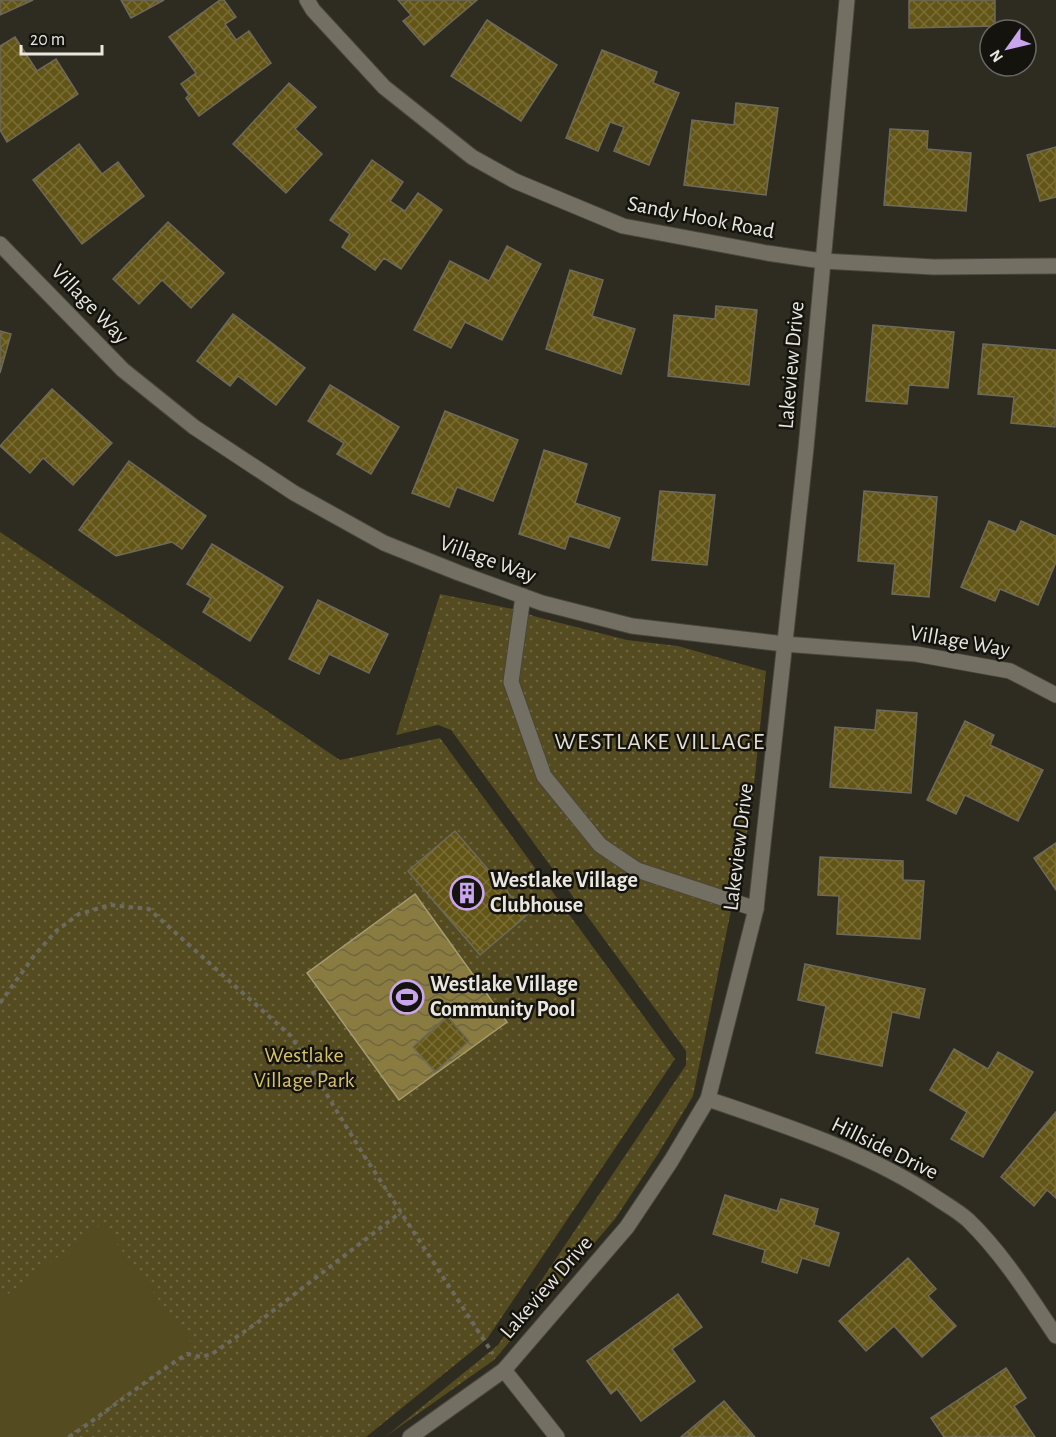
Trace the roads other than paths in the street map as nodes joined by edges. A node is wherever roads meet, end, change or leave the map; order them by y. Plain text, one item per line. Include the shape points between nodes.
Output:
1 (307, 0) edge
2 (847, 0) edge
3 (0, 244) edge
4 (822, 261) junction
5 (1056, 266) edge
6 (523, 596) junction
7 (784, 644) junction
8 (1056, 695) edge
9 (756, 909) junction
10 (708, 1099) junction
11 (1056, 1336) edge
12 (504, 1370) junction
13 (410, 1437) edge
14 (557, 1437) edge

1 - 4 street, Sandy Hook Road via 384,87 472,157 515,181 623,226
2 - 4 street, Lakeview Drive
3 - 6 street, Village Way via 123,370 195,427 294,493 384,543
4 - 5 street, Sandy Hook Road via 934,267
4 - 7 street, Lakeview Drive
6 - 7 street, Village Way via 632,626
6 - 9 street via 512,682 544,776 600,845 637,870
7 - 8 street, Village Way via 916,654 1010,671
7 - 9 street, Lakeview Drive
9 - 10 street, Lakeview Drive
10 - 11 street, Hillside Drive via 849,1152 909,1180 966,1218 1007,1264
10 - 12 street, Lakeview Drive via 627,1227
12 - 13 street, Lakeview Drive
12 - 14 street

